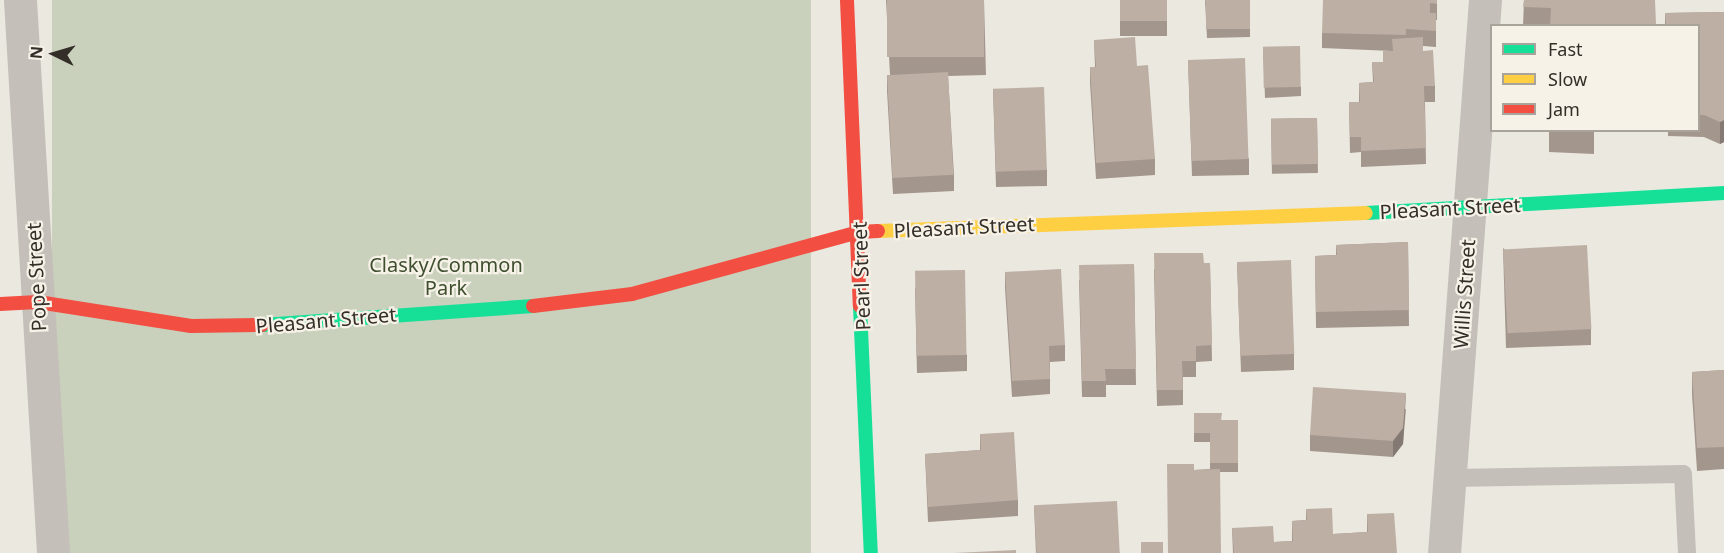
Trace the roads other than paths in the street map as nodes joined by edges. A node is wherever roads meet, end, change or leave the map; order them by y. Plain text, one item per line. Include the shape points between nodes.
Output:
1 (20, 0) edge
2 (848, 0) edge
3 (1485, 0) edge
4 (1724, 193) edge
5 (1470, 208) junction
6 (859, 232) junction
7 (38, 302) junction
8 (0, 304) edge
9 (1450, 478) junction
10 (53, 553) edge
11 (871, 553) edge
12 (1444, 553) edge
13 (1687, 553) edge

1 - 7 street, Pope Street
2 - 6 street, Pearl Street
3 - 5 street, Willis Street
4 - 5 street, Pleasant Street
5 - 6 street, Pleasant Street
5 - 9 street, Willis Street
6 - 7 street, Pleasant Street via 697,279 632,294 546,305 252,326 191,326
6 - 11 street, Pearl Street
7 - 8 street, Pleasant Street
7 - 10 street, Pope Street
9 - 12 street, Willis Street
9 - 13 lane via 1683,474

